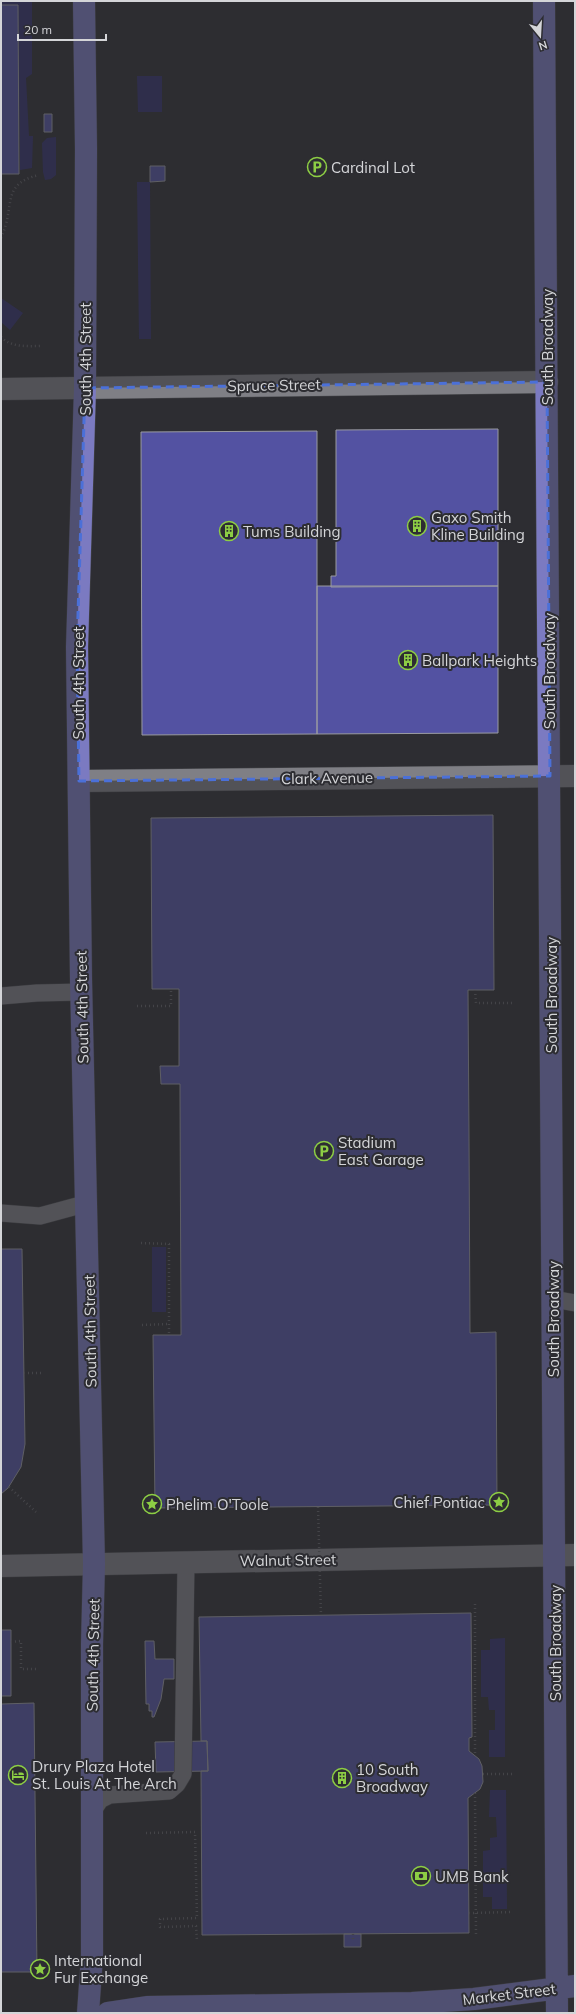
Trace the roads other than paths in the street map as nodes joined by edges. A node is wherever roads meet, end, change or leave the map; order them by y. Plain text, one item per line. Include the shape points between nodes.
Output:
1 (84, 1) edge
2 (544, 1) edge
3 (547, 382) junction
4 (85, 388) junction
5 (1, 389) edge
6 (550, 776) junction
7 (575, 776) edge
8 (78, 781) junction
9 (82, 992) junction
10 (1, 996) edge
11 (88, 1203) junction
12 (1, 1213) edge
13 (575, 1296) edge
14 (553, 1299) junction
15 (575, 1303) edge
16 (565, 1555) edge
17 (186, 1562) junction
18 (94, 1564) junction
19 (1, 1566) edge
20 (92, 1812) junction
21 (566, 1987) edge
22 (88, 2013) edge
23 (108, 2013) edge
24 (557, 2013) edge

1 - 4 main road, South 4th Street
2 - 3 main road, South Broadway
3 - 4 street, Spruce Street
3 - 6 main road, South Broadway
4 - 5 street, Spruce Street
4 - 8 main road, South 4th Street via 77,647
6 - 7 street, Clark Avenue
6 - 8 street, Clark Avenue
6 - 14 main road, South Broadway
8 - 9 main road, South 4th Street
9 - 10 lane
9 - 11 main road, South 4th Street
11 - 12 lane via 40,1216
11 - 18 main road, South 4th Street
13 - 14 lane
14 - 15 lane
14 - 16 main road, South Broadway
16 - 17 street, Walnut Street
16 - 21 main road, South Broadway
17 - 18 street, Walnut Street
17 - 20 lane via 183,1774 169,1791 110,1795 100,1800
18 - 19 street, Walnut Street
18 - 20 main road, South 4th Street
20 - 22 main road, South 4th Street via 92,1956
21 - 23 main road, Market Street via 474,1999 412,2003 148,2007
21 - 24 main road, South Broadway

